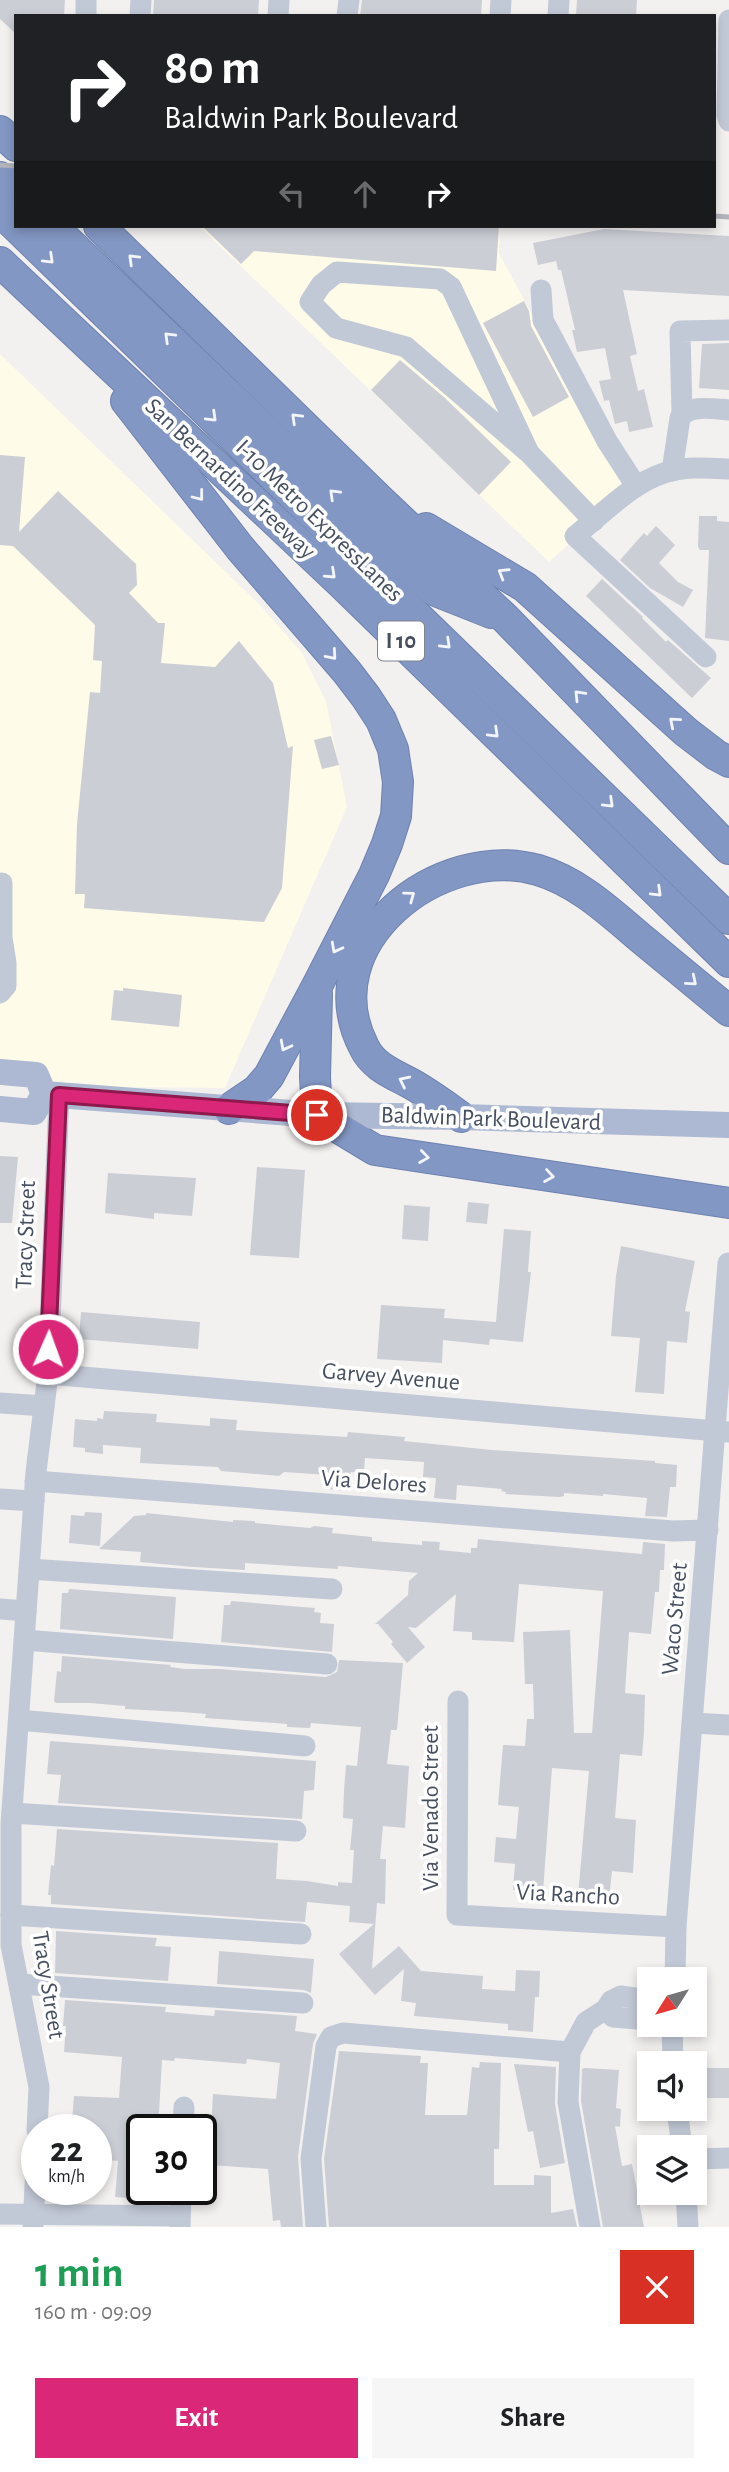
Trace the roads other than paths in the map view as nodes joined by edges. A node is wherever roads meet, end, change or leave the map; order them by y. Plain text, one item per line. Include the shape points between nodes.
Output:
1 (729, 20) edge
2 (729, 121) edge
3 (0, 131) edge
4 (14, 144) edge
5 (0, 177) edge
6 (14, 190) edge
7 (0, 211) edge
8 (14, 225) edge
9 (18, 228) edge
10 (53, 228) edge
11 (101, 228) edge
12 (0, 262) edge
13 (541, 289) dead end
14 (67, 326) junction
15 (729, 330) edge
16 (729, 410) edge
17 (682, 414) junction
18 (529, 453) junction
19 (729, 469) edge
20 (672, 471) junction
21 (636, 486) junction
22 (380, 500) junction
23 (594, 521) junction
24 (505, 618) junction
25 (706, 657) dead end
26 (729, 762) edge
27 (729, 849) edge
28 (2, 883) dead end
29 (729, 919) edge
30 (729, 962) edge
31 (317, 986) junction
32 (0, 993) edge
33 (729, 1011) edge
34 (0, 1072) edge
35 (52, 1094) junction
36 (0, 1109) edge
37 (229, 1110) junction
38 (317, 1115) junction
39 (461, 1117) junction
40 (729, 1125) edge
41 (729, 1203) edge
42 (728, 1263) edge
43 (727, 1289) edge
44 (48, 1374) junction
45 (0, 1403) edge
46 (44, 1406) junction
47 (721, 1431) edge
48 (35, 1491) junction
49 (0, 1499) edge
50 (708, 1530) junction
51 (29, 1569) junction
52 (332, 1589) dead end
53 (0, 1609) edge
54 (26, 1611) junction
55 (24, 1640) junction
56 (327, 1664) dead end
57 (458, 1701) dead end
58 (693, 1723) junction
59 (729, 1725) edge
60 (12, 1726) edge
61 (305, 1746) dead end
62 (12, 1813) junction
63 (296, 1831) dead end
64 (6, 1877) edge
65 (11, 1915) junction
66 (457, 1915) joint
67 (676, 1927) junction
68 (301, 1934) dead end
69 (675, 1967) edge
70 (19, 1984) junction
71 (637, 1998) edge
72 (303, 2003) dead end
73 (606, 2009) junction
74 (637, 2019) edge
75 (570, 2052) junction
76 (184, 2107) dead end
77 (38, 2114) edge
78 (184, 2114) edge
79 (729, 2158) edge
80 (707, 2159) edge
81 (687, 2205) edge
82 (0, 2214) edge
83 (33, 2221) edge
84 (180, 2221) edge
85 (316, 2227) edge
86 (590, 2227) edge
87 (688, 2227) edge

1 - 2 street
3 - 4 highway
5 - 6 highway
7 -> 8 highway, I-10 Metro ExpressLanes
9 -> 29 highway, I-10 Metro ExpressLanes
24 -> 10 highway, I-10 Metro ExpressLanes via 433,590
22 -> 11 highway
12 - 14 highway, San Bernardino Freeway / I 10
13 - 21 street via 543,320
14 -> 30 highway, San Bernardino Freeway / I 10 via 342,584
14 -> 31 highway via 240,548 347,672 381,720 393,749 398,782 396,816 374,874
15 - 17 street via 680,331
16 - 17 street via 688,409
17 - 20 street
18 - 18 street via 406,347 336,328 310,302 321,285 337,272 440,279 451,287
18 - 23 street
19 - 20 street
20 - 21 street
21 - 23 street
22 - 24 highway
26 -> 22 highway via 686,732 525,587
23 - 25 street via 575,536
27 -> 24 highway
28 - 32 street via 6,986
31 -> 37 highway via 269,1076
31 - 38 highway
39 -> 33 highway via 375,1062 364,1049 351,1006 354,969 368,941 392,909 444,876 503,866 536,870 563,880 602,905
34 - 35 main road via 36,1074
35 - 36 main road via 34,1112
35 - 37 main road, Baldwin Park Boulevard
35 - 44 street, Tracy Street
37 - 38 main road, Baldwin Park Boulevard
38 - 39 main road, Baldwin Park Boulevard
38 -> 41 highway via 375,1150
39 - 40 main road, Baldwin Park Boulevard
42 - 43 street, Waco Street
43 - 47 street, Waco Street
44 - 46 street, Tracy Street
44 - 47 street, Garvey Avenue
45 - 46 street
46 - 48 street, Tracy Street
47 - 50 street, Waco Street
48 - 49 street, Via Delores
48 - 50 street, Via Delores
48 - 51 street, Tracy Street
50 - 58 street, Waco Street
51 - 52 street
51 - 54 street, Tracy Street
53 - 54 street
54 - 55 street, Tracy Street
55 - 56 street
55 - 60 street, Tracy Street
57 - 66 street, Via Venado Street
58 - 59 street
58 - 67 street, Waco Street
60 - 61 street
60 - 62 street, Tracy Street
62 - 63 street
62 - 64 street, Tracy Street
64 - 65 street, Tracy Street
65 - 68 street
65 - 70 street, Tracy Street
66 - 67 street, Via Rancho
67 - 69 street, Waco Street
70 - 72 street
70 - 77 street, Tracy Street via 39,2087
71 - 73 street via 621,1996
73 - 74 street via 613,2017
73 - 75 street via 586,2022
75 - 85 street via 343,2033 331,2037 311,2159
75 - 86 street via 568,2102
76 - 78 street
79 - 80 street
81 - 87 street
82 - 83 street
83 - 84 street

